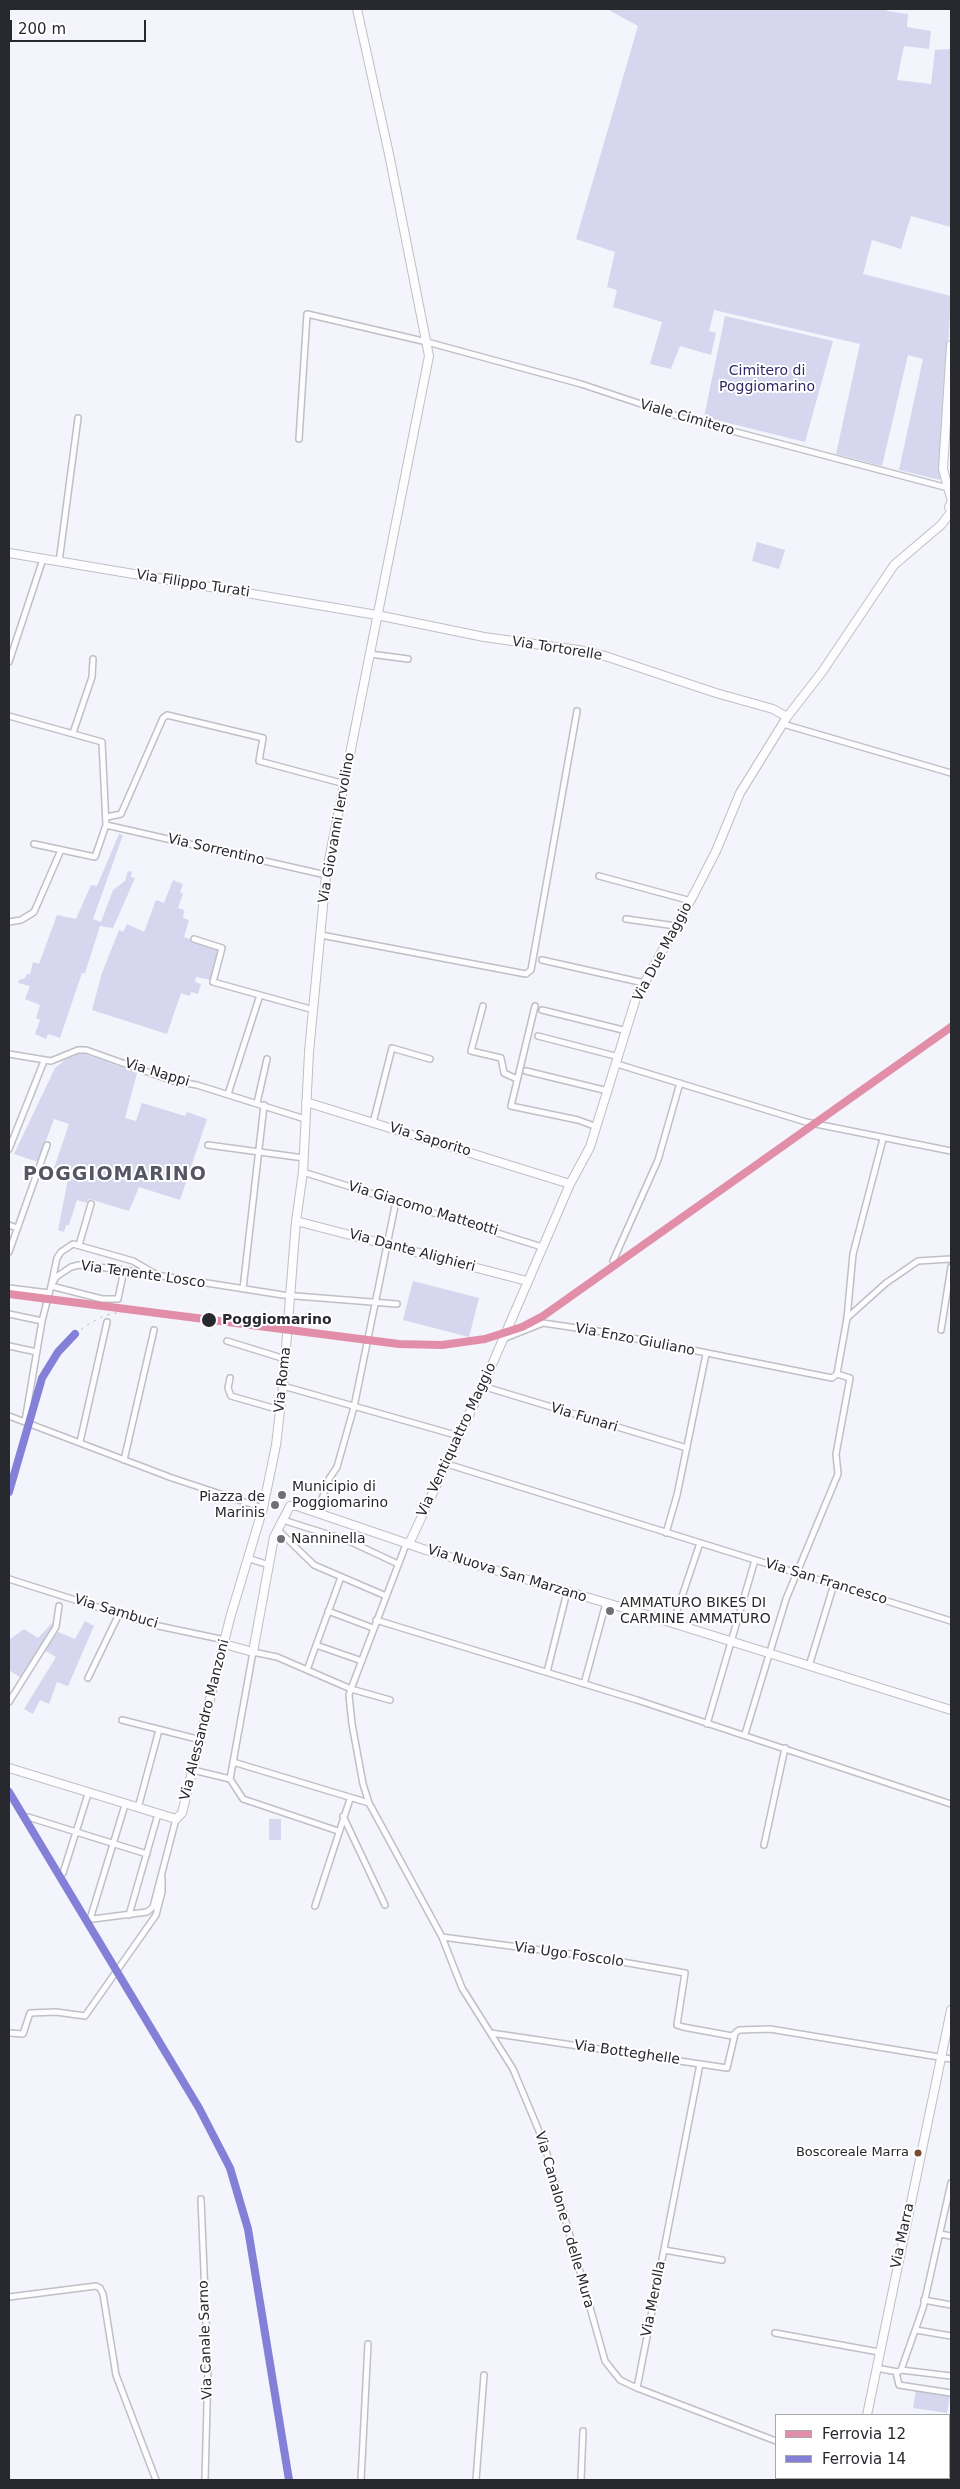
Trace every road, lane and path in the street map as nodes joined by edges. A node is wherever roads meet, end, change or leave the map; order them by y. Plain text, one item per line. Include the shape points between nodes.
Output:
1 (357, 9) edge
2 (428, 342) junction
3 (951, 344) edge
4 (78, 418) dead end
5 (299, 439) dead end
6 (948, 488) junction
7 (951, 498) edge
8 (951, 503) edge
9 (951, 512) edge
10 (9, 553) edge
11 (43, 559) junction
12 (58, 562) junction
13 (377, 615) junction
14 (370, 654) junction
15 (93, 659) dead end
16 (408, 660) dead end
17 (9, 662) edge
18 (577, 711) dead end
19 (9, 716) edge
20 (785, 721) junction
21 (73, 733) junction
22 (951, 773) edge
23 (345, 784) junction
24 (107, 816) junction
25 (106, 825) junction
26 (34, 844) dead end
27 (61, 850) junction
28 (326, 875) junction
29 (599, 876) dead end
30 (690, 901) junction
31 (626, 919) dead end
32 (9, 922) edge
33 (676, 926) junction
34 (321, 935) junction
35 (194, 939) dead end
36 (542, 960) dead end
37 (644, 983) junction
38 (260, 995) junction
39 (483, 1006) dead end
40 (535, 1006) dead end
41 (314, 1010) junction
42 (542, 1010) dead end
43 (627, 1031) junction
44 (538, 1036) dead end
45 (9, 1054) edge
46 (267, 1058) dead end
47 (430, 1059) dead end
48 (618, 1060) junction
49 (44, 1061) junction
50 (526, 1070) dead end
51 (517, 1079) junction
52 (680, 1083) junction
53 (608, 1091) junction
54 (228, 1094) junction
55 (306, 1102) junction
56 (257, 1103) junction
57 (264, 1105) junction
58 (305, 1119) junction
59 (373, 1122) junction
60 (597, 1127) junction
61 (883, 1139) junction
62 (47, 1145) dead end
63 (208, 1145) dead end
64 (9, 1149) edge
65 (258, 1150) junction
66 (951, 1151) edge
67 (304, 1158) junction
68 (303, 1172) junction
69 (570, 1184) junction
70 (396, 1201) junction
71 (91, 1204) dead end
72 (296, 1221) junction
73 (9, 1225) edge
74 (17, 1228) junction
75 (386, 1244) junction
76 (79, 1245) junction
77 (542, 1246) junction
78 (9, 1252) edge
79 (951, 1259) edge
80 (612, 1261) dead end
81 (951, 1266) edge
82 (124, 1270) junction
83 (160, 1276) junction
84 (527, 1281) junction
85 (51, 1286) junction
86 (9, 1288) edge
87 (243, 1289) junction
88 (49, 1294) junction
89 (291, 1296) junction
90 (376, 1302) junction
91 (397, 1304) dead end
92 (9, 1314) edge
93 (847, 1318) junction
94 (42, 1321) junction
95 (107, 1322) dead end
96 (154, 1330) dead end
97 (940, 1330) dead end
98 (502, 1339) junction
99 (227, 1340) dead end
100 (9, 1346) edge
101 (37, 1352) junction
102 (706, 1354) junction
103 (285, 1358) junction
104 (837, 1374) junction
105 (230, 1378) dead end
106 (283, 1386) junction
107 (482, 1386) junction
108 (354, 1407) junction
109 (280, 1410) junction
110 (9, 1416) edge
111 (25, 1422) junction
112 (459, 1436) junction
113 (80, 1442) junction
114 (687, 1448) junction
115 (124, 1460) junction
116 (447, 1464) junction
117 (263, 1508) junction
118 (317, 1513) junction
119 (283, 1520) junction
120 (278, 1530) junction
121 (666, 1533) junction
122 (700, 1543) junction
123 (409, 1544) junction
124 (247, 1558) junction
125 (755, 1560) junction
126 (398, 1564) junction
127 (269, 1565) junction
128 (796, 1573) junction
129 (341, 1577) junction
130 (9, 1579) edge
131 (834, 1584) junction
132 (568, 1592) junction
133 (386, 1596) junction
134 (606, 1603) junction
135 (59, 1606) dead end
136 (328, 1611) junction
137 (120, 1614) junction
138 (376, 1620) junction
139 (951, 1621) edge
140 (673, 1623) junction
141 (374, 1628) junction
142 (730, 1641) junction
143 (225, 1642) junction
144 (316, 1644) junction
145 (253, 1652) junction
146 (770, 1653) junction
147 (362, 1662) junction
148 (810, 1666) junction
149 (307, 1670) junction
150 (547, 1672) junction
151 (88, 1678) dead end
152 (584, 1684) junction
153 (351, 1688) junction
154 (390, 1700) dead end
155 (9, 1702) edge
156 (951, 1710) edge
157 (122, 1720) dead end
158 (707, 1724) junction
159 (159, 1730) junction
160 (744, 1734) junction
161 (201, 1740) junction
162 (786, 1748) junction
163 (233, 1762) junction
164 (9, 1768) edge
165 (193, 1770) junction
166 (230, 1779) junction
167 (88, 1794) junction
168 (350, 1799) junction
169 (125, 1804) junction
170 (369, 1804) junction
171 (951, 1804) edge
172 (138, 1808) junction
173 (158, 1814) junction
174 (343, 1816) junction
175 (28, 1817) dead end
176 (176, 1819) junction
177 (338, 1831) junction
178 (76, 1832) junction
179 (113, 1844) junction
180 (764, 1845) dead end
181 (147, 1854) junction
182 (62, 1873) dead end
183 (161, 1876) junction
184 (385, 1905) dead end
185 (314, 1906) dead end
186 (129, 1915) junction
187 (442, 1937) junction
188 (951, 2010) edge
189 (9, 2033) edge
190 (491, 2033) junction
191 (736, 2033) junction
192 (940, 2056) junction
193 (951, 2058) edge
194 (700, 2064) junction
195 (951, 2183) edge
196 (201, 2199) dead end
197 (940, 2234) junction
198 (951, 2236) edge
199 (664, 2250) junction
200 (722, 2260) dead end
201 (9, 2297) edge
202 (924, 2300) junction
203 (951, 2305) edge
204 (916, 2330) junction
205 (775, 2332) dead end
206 (951, 2336) edge
207 (368, 2344) dead end
208 (879, 2352) junction
209 (876, 2368) junction
210 (898, 2371) junction
211 (484, 2375) dead end
212 (951, 2376) edge
213 (637, 2388) junction
214 (951, 2393) edge
215 (867, 2414) edge
216 (583, 2431) dead end
217 (775, 2441) edge
218 (156, 2480) edge
219 (205, 2480) edge
220 (361, 2480) edge
221 (476, 2480) edge
222 (581, 2480) edge

1 - 2 main road, Via Giovanni Iervolino
2 - 5 street, Viale Cimitero via 307,314
2 - 6 street, Viale Cimitero via 581,384 683,418
2 - 13 main road, Via Giovanni Iervolino via 428,356
3 - 6 main road via 943,469
4 - 12 street
6 - 7 main road
8 - 9 main road
9 - 20 main road, Via Due Maggio via 941,525 894,565
10 - 11 main road, Via Filippo Turati
11 - 12 main road, Via Filippo Turati
11 - 17 street
12 - 13 main road, Via Filippo Turati
13 - 14 main road, Via Giovanni Iervolino
13 - 20 main road, Via Tortorelle via 484,637 596,654 763,706
14 - 16 street
14 - 23 main road, Via Giovanni Iervolino
15 - 21 street via 92,677
18 - 34 street via 531,970 526,974
19 - 21 street
20 - 22 street
20 - 30 main road, Via Due Maggio via 740,793 716,851
21 - 24 street via 102,742
23 - 24 street via 259,761 263,738 167,715 121,814
23 - 28 main road, Via Giovanni Iervolino
24 - 25 street
25 - 27 street via 96,858
25 - 28 street, Via Sorrentino
26 - 27 street
27 - 32 street via 34,912 21,920
28 - 34 main road, Via Giovanni Iervolino
29 - 30 street
30 - 33 main road, Via Due Maggio
31 - 33 street
33 - 37 main road, Via Due Maggio
34 - 41 main road, Via Giovanni Iervolino
35 - 38 street via 222,948 212,982
36 - 37 street
37 - 43 main road, Via Due Maggio via 636,998
38 - 41 street
38 - 54 street
39 - 51 street via 471,1051 502,1058 504,1073
40 - 51 street
41 - 55 main road, Via Giovanni Iervolino
42 - 43 street
43 - 48 main road, Via Due Maggio
44 - 48 street
45 - 49 street, Via Nappi
46 - 56 street
47 - 59 street via 392,1048
48 - 52 street
48 - 53 main road, Via Due Maggio
49 - 54 street, Via Nappi via 86,1050 173,1081
49 - 64 street
50 - 53 street
51 - 60 street via 510,1106
52 - 61 street via 824,1127
52 - 80 street via 658,1160
53 - 60 main road, Via Due Maggio
54 - 56 street, Via Nappi
55 - 58 main road
55 - 59 main road, Via Saporito
56 - 57 street, Via Nappi
57 - 58 street, Via Nappi
57 - 65 street
58 - 67 main road, Via Roma
59 - 69 main road, Via Saporito
60 - 69 main road, Via Due Maggio
61 - 66 street
61 - 93 street via 853,1254
62 - 74 street
63 - 65 street
65 - 67 street
65 - 87 street
67 - 68 main road, Via Roma
68 - 70 street, Via Giacomo Matteotti
68 - 72 main road, Via Roma
69 - 77 main road, Via Due Maggio
70 - 75 street
70 - 77 street, Via Giacomo Matteotti
71 - 76 street
72 - 75 main road, Via Dante Alighieri
72 - 89 main road, Via Roma
73 - 74 street
74 - 78 street
75 - 84 main road, Via Dante Alighieri
75 - 90 street
76 - 83 street via 133,1261
76 - 85 street via 69,1245 61,1252
77 - 84 main road, Via Due Maggio
79 - 93 street via 918,1261 886,1283
81 - 97 street
82 - 83 street, Via Tenente Losco
82 - 85 street, Via Tenente Losco via 79,1265 63,1271
82 - 85 street via 118,1299 102,1299
83 - 87 street, Via Tenente Losco
84 - 98 main road, Via Ventiquattro Maggio
85 - 88 street
86 - 88 street
87 - 89 street, Via Tenente Losco
88 - 94 street
89 - 90 street, Via Tenente Losco
89 - 103 main road, Via Roma
90 - 91 street, Via Tenente Losco
90 - 108 street
92 - 94 street
93 - 104 street
94 - 101 street
95 - 113 street
96 - 115 street
98 - 102 street, Via Enzo Giuliano via 543,1323
98 - 107 main road, Via Ventiquattro Maggio
99 - 103 street
100 - 101 street
101 - 111 street
102 - 104 street via 832,1378
102 - 114 street, Via Enzo Giuliano
103 - 106 main road, Via Roma
104 - 128 street via 850,1378 836,1454 838,1474
105 - 109 street via 228,1388 231,1396
106 - 108 street
106 - 109 main road, Via Roma
107 - 112 main road, Via Ventiquattro Maggio
107 - 114 street, Via Funari
108 - 112 street
108 - 118 street via 337,1467 329,1479
109 - 117 main road, Via Roma
110 - 111 street
111 - 113 street
112 - 116 main road, Via Ventiquattro Maggio
113 - 115 street
114 - 121 street, Via Enzo Giuliano
115 - 117 street
116 - 121 street
116 - 123 main road, Via Ventiquattro Maggio
117 - 124 main road, Via Alessandro Manzoni
118 - 119 main road, Via Nuova San Marzano via 290,1506
118 - 123 main road, Via Nuova San Marzano
119 - 120 main road, Via Nuova San Marzano
119 - 126 street via 349,1541
120 - 127 main road, Via Nuova San Marzano
120 - 129 street via 314,1565
121 - 122 street, Via San Francesco
122 - 125 street, Via San Francesco
122 - 140 street
123 - 126 street
123 - 132 main road, Via Nuova San Marzano
124 - 127 street
124 - 143 main road, Via Alessandro Manzoni
125 - 128 street, Via San Francesco
125 - 142 street
126 - 133 street
127 - 145 main road, Via Nuova San Marzano
128 - 131 street, Via San Francesco
128 - 146 street
129 - 133 street
129 - 136 street
130 - 137 street, Via Sambuci
131 - 139 street, Via San Francesco
131 - 148 street
132 - 134 main road, Via Nuova San Marzano
132 - 150 street
133 - 138 street
134 - 140 main road, Via Nuova San Marzano
134 - 152 street
135 - 155 street via 56,1627
136 - 141 street
136 - 144 street
137 - 143 street, Via Sambuci
137 - 151 street
138 - 141 street
138 - 150 street
140 - 142 main road, Via Nuova San Marzano
141 - 147 street
142 - 146 main road, Via Nuova San Marzano
142 - 158 street
143 - 145 main road
143 - 161 main road, Via Alessandro Manzoni
144 - 147 street
144 - 149 street
145 - 149 street via 277,1657
145 - 163 street
146 - 148 main road, Via Nuova San Marzano
146 - 160 street
147 - 153 street
148 - 156 main road, Via Nuova San Marzano
149 - 153 street
150 - 152 street
152 - 158 street
153 - 154 street
153 - 170 street via 352,1724
157 - 159 street
158 - 160 street
159 - 161 street
159 - 172 street
160 - 162 street
161 - 165 main road, Via Alessandro Manzoni
162 - 171 street
162 - 180 street
163 - 166 street
163 - 168 street
164 - 167 main road, Via Alessandro Manzoni
165 - 166 street
165 - 176 main road, Via Alessandro Manzoni via 182,1814
166 - 177 street via 243,1799
167 - 169 main road, Via Alessandro Manzoni
167 - 178 street
168 - 170 street
168 - 174 street
169 - 172 main road, Via Alessandro Manzoni
169 - 179 street
170 - 187 street
172 - 173 main road, Via Alessandro Manzoni
173 - 176 main road, Via Alessandro Manzoni
173 - 181 street
174 - 177 street
174 - 184 street
175 - 178 street
176 - 183 street
177 - 185 street
178 - 179 street
178 - 182 street
179 - 181 street
179 - 186 street via 91,1916 93,1920
181 - 186 street
183 - 186 street via 153,1907 147,1912
183 - 189 street via 162,1892 156,1915 85,2016 30,2013 23,2034
187 - 190 street, Via Canalone o delle Mura via 462,1988
187 - 191 street, Via Ugo Foscolo via 685,1973 677,2025 732,2036
188 - 192 main road, Via Marra
190 - 194 street, Via Botteghelle
190 - 213 street, Via Canalone o delle Mura via 513,2069 544,2143 605,2361 620,2380
191 - 192 street, Via Ugo Foscolo via 739,2030 770,2029
191 - 194 street, Via Botteghelle via 726,2068
192 - 193 street, Via Ugo Foscolo
192 - 208 main road, Via Marra
194 - 199 street, Via Merolla
195 - 197 street
196 - 219 street, Via Canale Sarno via 208,2368
197 - 198 street
197 - 202 street
199 - 200 street
199 - 213 street, Via Merolla
201 - 218 street via 100,2288 116,2375
202 - 203 street
202 - 204 street
204 - 206 street
204 - 210 street
205 - 208 street
207 - 220 street
208 - 209 main road, Via Marra
209 - 210 street
209 - 215 main road, Via Marra
210 - 212 street
210 - 214 street via 899,2385
211 - 221 street
213 - 217 street
216 - 222 street

